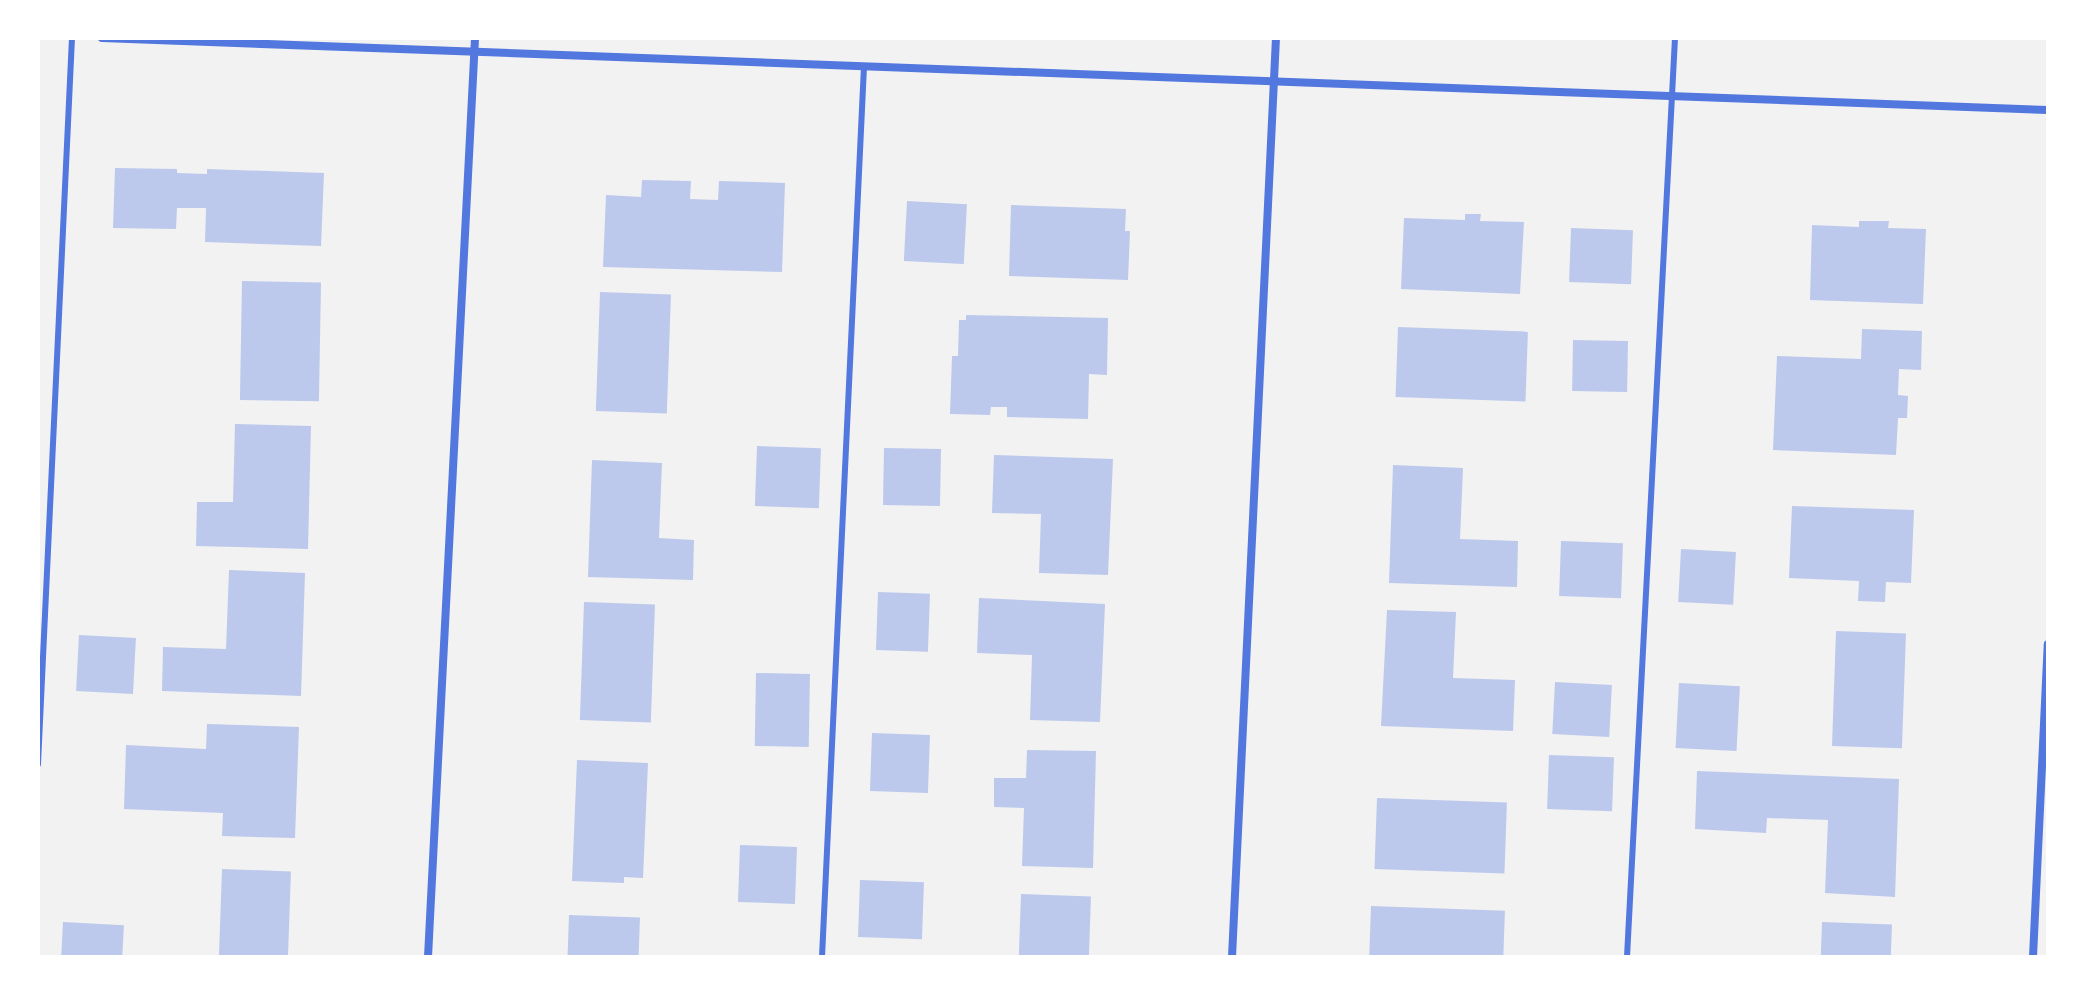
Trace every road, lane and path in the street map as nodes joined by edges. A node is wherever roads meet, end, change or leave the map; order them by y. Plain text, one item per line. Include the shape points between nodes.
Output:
1 (72, 38) edge
2 (102, 38) edge
3 (475, 38) edge
4 (1276, 38) edge
5 (1675, 38) edge
6 (474, 52) junction
7 (864, 68) junction
8 (1274, 84) junction
9 (1673, 97) junction
10 (2048, 110) edge
11 (2048, 644) edge
12 (38, 764) edge
13 (428, 957) edge
14 (822, 957) edge
15 (1232, 957) edge
16 (1627, 957) edge
17 (2033, 957) edge

1 - 12 lane
2 - 6 street
3 - 6 street
4 - 8 street
5 - 9 lane
6 - 7 street
6 - 13 street
7 - 8 street
7 - 14 lane
8 - 9 street
8 - 15 street
9 - 10 street
9 - 16 lane
11 - 17 street

